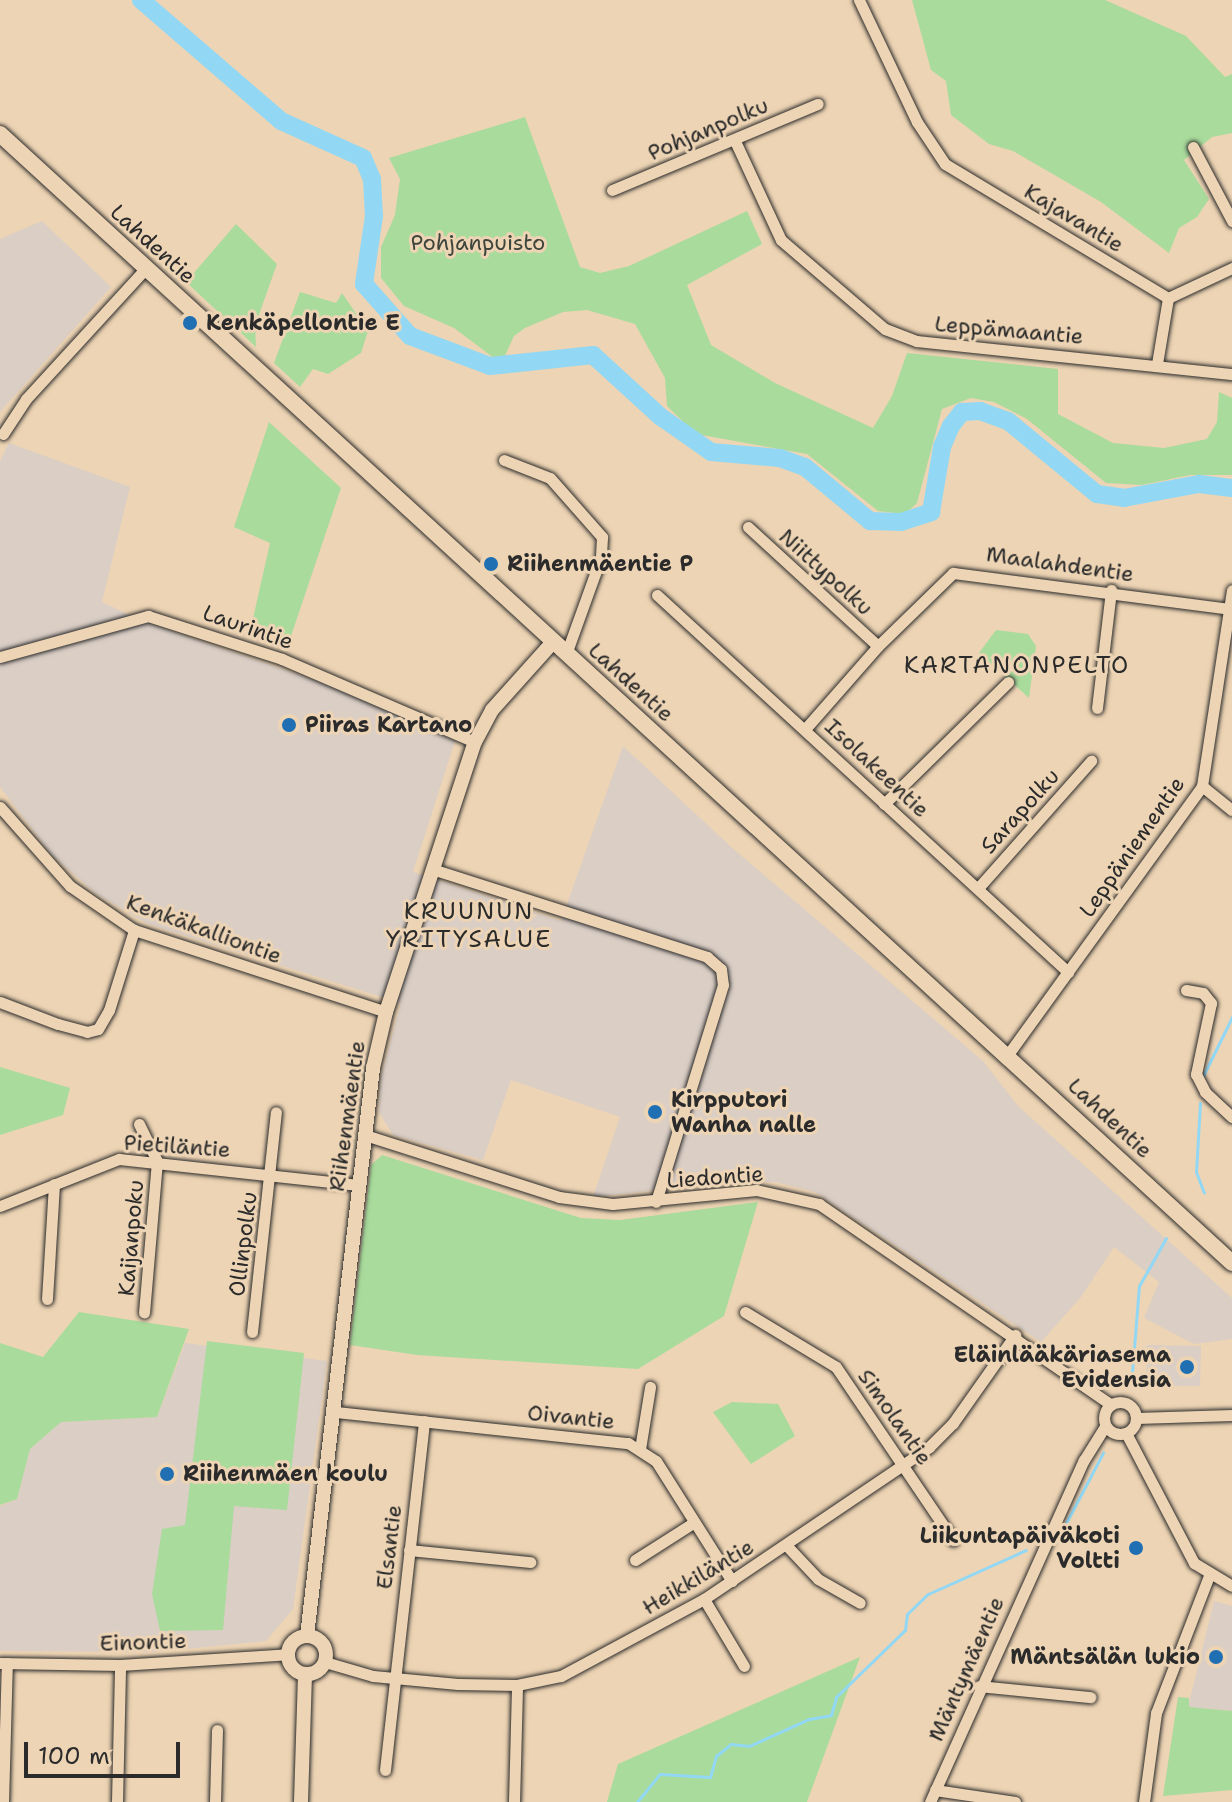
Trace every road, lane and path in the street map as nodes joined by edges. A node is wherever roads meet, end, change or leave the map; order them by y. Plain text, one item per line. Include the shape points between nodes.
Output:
1 (859, 0) edge
2 (818, 104) dead end
3 (0, 134) edge
4 (735, 141) junction
5 (1193, 147) dead end
6 (612, 190) dead end
7 (1232, 221) edge
8 (146, 268) junction
9 (1232, 268) edge
10 (1168, 298) junction
11 (1157, 364) junction
12 (1232, 374) edge
13 (1, 435) edge
14 (504, 460) dead end
15 (748, 527) dead end
16 (1111, 590) junction
17 (1232, 590) edge
18 (657, 595) dead end
19 (1231, 609) edge
20 (553, 642) junction
21 (878, 646) junction
22 (566, 654) junction
23 (0, 657) edge
24 (1008, 682) dead end
25 (1097, 708) dead end
26 (806, 728) junction
27 (475, 742) junction
28 (1091, 761) dead end
29 (1202, 786) junction
30 (884, 804) junction
31 (0, 807) edge
32 (1232, 810) edge
33 (432, 869) junction
34 (979, 887) junction
35 (134, 930) junction
36 (1068, 972) junction
37 (1186, 990) dead end
38 (0, 1002) edge
39 (386, 1012) junction
40 (1009, 1053) junction
41 (276, 1112) dead end
42 (1230, 1112) edge
43 (139, 1124) dead end
44 (365, 1135) junction
45 (157, 1161) junction
46 (271, 1173) junction
47 (54, 1184) junction
48 (359, 1185) junction
49 (656, 1202) junction
50 (0, 1206) edge
51 (1232, 1263) edge
52 (47, 1299) dead end
53 (144, 1312) dead end
54 (745, 1312) dead end
55 (252, 1332) dead end
56 (1015, 1335) junction
57 (650, 1387) dead end
58 (1111, 1405) junction
59 (336, 1412) junction
60 (1232, 1415) edge
61 (1136, 1418) junction
62 (424, 1421) junction
63 (1105, 1426) junction
64 (1126, 1433) junction
65 (640, 1449) junction
66 (905, 1464) junction
67 (693, 1523) junction
68 (953, 1540) dead end
69 (787, 1546) junction
70 (409, 1550) junction
71 (635, 1560) dead end
72 (530, 1562) dead end
73 (1209, 1576) junction
74 (732, 1581) junction
75 (1232, 1586) edge
76 (704, 1599) junction
77 (860, 1603) dead end
78 (307, 1636) junction
79 (288, 1654) junction
80 (325, 1662) junction
81 (4, 1663) edge
82 (120, 1665) junction
83 (744, 1666) dead end
84 (305, 1674) junction
85 (393, 1678) junction
86 (517, 1685) junction
87 (979, 1686) junction
88 (1090, 1697) dead end
89 (217, 1730) dead end
90 (385, 1770) dead end
91 (935, 1790) junction
92 (3, 1802) edge
93 (117, 1802) edge
94 (215, 1802) edge
95 (301, 1802) edge
96 (514, 1802) edge
97 (930, 1802) edge
98 (1015, 1802) edge
99 (1144, 1802) edge

1 - 10 street, Kajavantie via 917,122 945,164
2 - 4 street, Pohjanpolku
3 - 8 main road, Lahdentie
4 - 6 street, Pohjanpolku
4 - 11 street, Leppämaantie via 781,240 885,329 917,341
5 - 7 street
8 - 13 street via 26,399
8 - 20 main road, Lahdentie
9 - 10 street
10 - 11 street
11 - 12 street, Leppämaantie
14 - 22 street via 550,478 602,537 601,557
15 - 21 street, Niittypolku
16 - 19 street, Maalahdentie
16 - 21 street, Maalahdentie via 953,573
16 - 25 street
17 - 19 street, Leppäniementie
18 - 26 street, Isolakeentie
19 - 29 street, Leppäniementie
20 - 22 main road, Lahdentie
20 - 27 street, Riihenmäentie via 492,710
21 - 26 street, Maalahdentie
22 - 40 main road, Lahdentie
23 - 27 street, Laurintie via 148,616 282,659
24 - 30 street
26 - 30 street, Isolakeentie
27 - 33 street, Riihenmäentie
28 - 34 street, Sarapolku
29 - 32 street
29 - 36 street, Leppäniementie
30 - 34 street, Isolakeentie
31 - 35 street, Kenkäkalliontie via 70,886
33 - 39 street, Riihenmäentie
33 - 49 street via 707,957 721,969 723,985
34 - 36 street, Isolakeentie
35 - 38 street via 98,1029 87,1032
35 - 39 street, Kenkäkalliontie
36 - 40 street, Leppäniementie
37 - 42 street via 1203,993 1211,1003 1196,1074 1205,1092
39 - 44 street, Riihenmäentie
40 - 51 main road, Lahdentie
41 - 46 street, Ollinpolku
43 - 45 street, Kaijanpoku
44 - 48 street, Riihenmäentie
44 - 49 street, Liedontie via 559,1197 613,1204
45 - 46 street, Pietiläntie
45 - 47 street, Pietiläntie via 119,1159
45 - 53 street, Kaijanpoku
46 - 48 street, Pietiläntie
46 - 55 street, Ollinpolku
47 - 50 street, Pietiläntie
47 - 52 street
48 - 59 street, Riihenmäentie
49 - 56 street, Liedontie via 756,1190 819,1204
54 - 66 street, Simolantie via 836,1367
56 - 58 street, Liedontie
56 - 66 street, Heikkiläntie via 953,1423
57 - 65 street
58 - 61 street via 1125,1403
58 - 63 street
59 - 62 street, Oivantie
59 - 78 street, Riihenmäentie
60 - 61 street
61 - 64 street
62 - 65 street, Oivantie via 628,1443
62 - 70 street, Elsantie
63 - 64 street via 1112,1433
63 - 87 street, Mäntymäentie via 1084,1460
64 - 73 street via 1189,1554
65 - 67 street, Oivantie via 656,1461
66 - 68 street, Simolantie
66 - 69 street, Heikkiläntie
67 - 71 street
67 - 74 street, Oivantie
69 - 74 street, Heikkiläntie
69 - 77 street via 818,1579
70 - 72 street
70 - 85 street, Elsantie
73 - 75 street
73 - 99 street via 1156,1713
74 - 76 street, Heikkiläntie
76 - 83 street
76 - 86 street, Heikkiläntie via 561,1676
78 - 79 street via 294,1641
78 - 80 street via 323,1644
79 - 82 street, Einontie
79 - 84 street via 295,1670
80 - 84 street
80 - 85 street, Heikkiläntie
81 - 82 street, Einontie
81 - 92 street
82 - 93 street
84 - 95 street
85 - 86 street, Heikkiläntie
85 - 90 street, Elsantie
86 - 96 street
87 - 88 street
87 - 91 street, Mäntymäentie
89 - 94 street
91 - 97 street, Mäntymäentie
91 - 98 street

